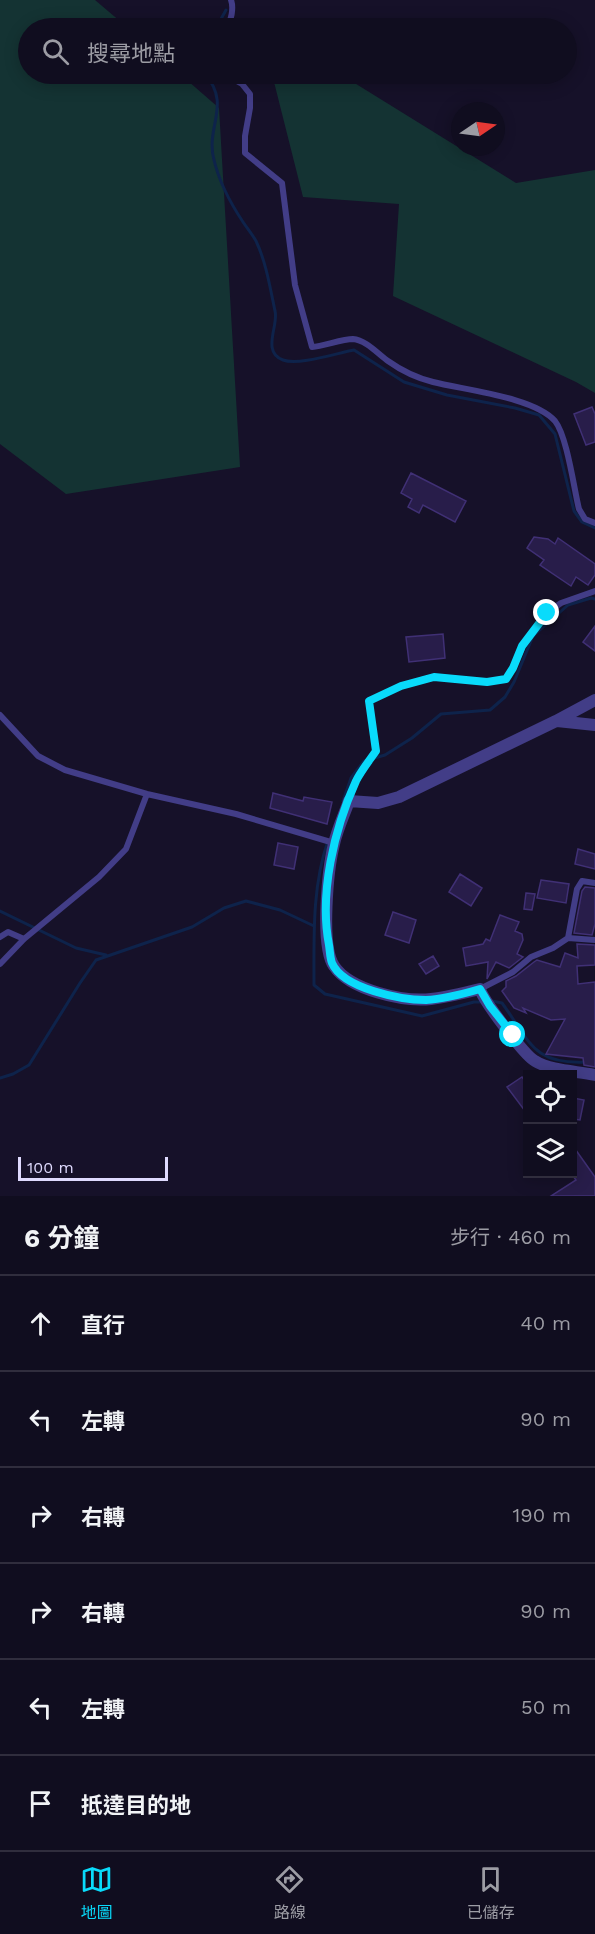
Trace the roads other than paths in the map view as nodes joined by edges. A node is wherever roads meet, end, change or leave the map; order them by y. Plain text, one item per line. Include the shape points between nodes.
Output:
1 (231, 0) edge
2 (231, 18) edge
3 (242, 84) edge
4 (595, 523) edge
5 (595, 591) edge
6 (595, 700) edge
7 (0, 715) edge
8 (556, 721) junction
9 (595, 725) edge
10 (147, 794) junction
11 (349, 801) junction
12 (334, 843) junction
13 (595, 883) edge
14 (0, 937) edge
15 (568, 938) junction
16 (24, 939) junction
17 (595, 940) edge
18 (0, 964) edge
19 (481, 991) junction
20 (595, 1075) edge

1 - 2 lane
3 - 4 lane via 250,94 245,153 282,183 295,285 312,347 354,339 406,372 544,412 556,423 564,442 579,509 585,519
5 - 11 lane via 561,603 547,613 522,646 506,679 487,682 434,677 369,701 376,751 356,781
6 - 8 street
7 - 10 lane via 38,756 65,770
8 - 9 street
8 - 11 street via 399,797 378,803
10 - 12 lane via 236,814
10 - 16 lane via 126,849 99,877
11 - 12 street
12 - 19 street via 326,902 327,933 332,964 343,977 405,999 429,1000
13 - 15 lane via 582,881 577,890
14 - 16 lane via 8,932
15 - 17 lane
15 - 19 lane via 531,957
16 - 18 lane
19 - 20 street via 534,1061

